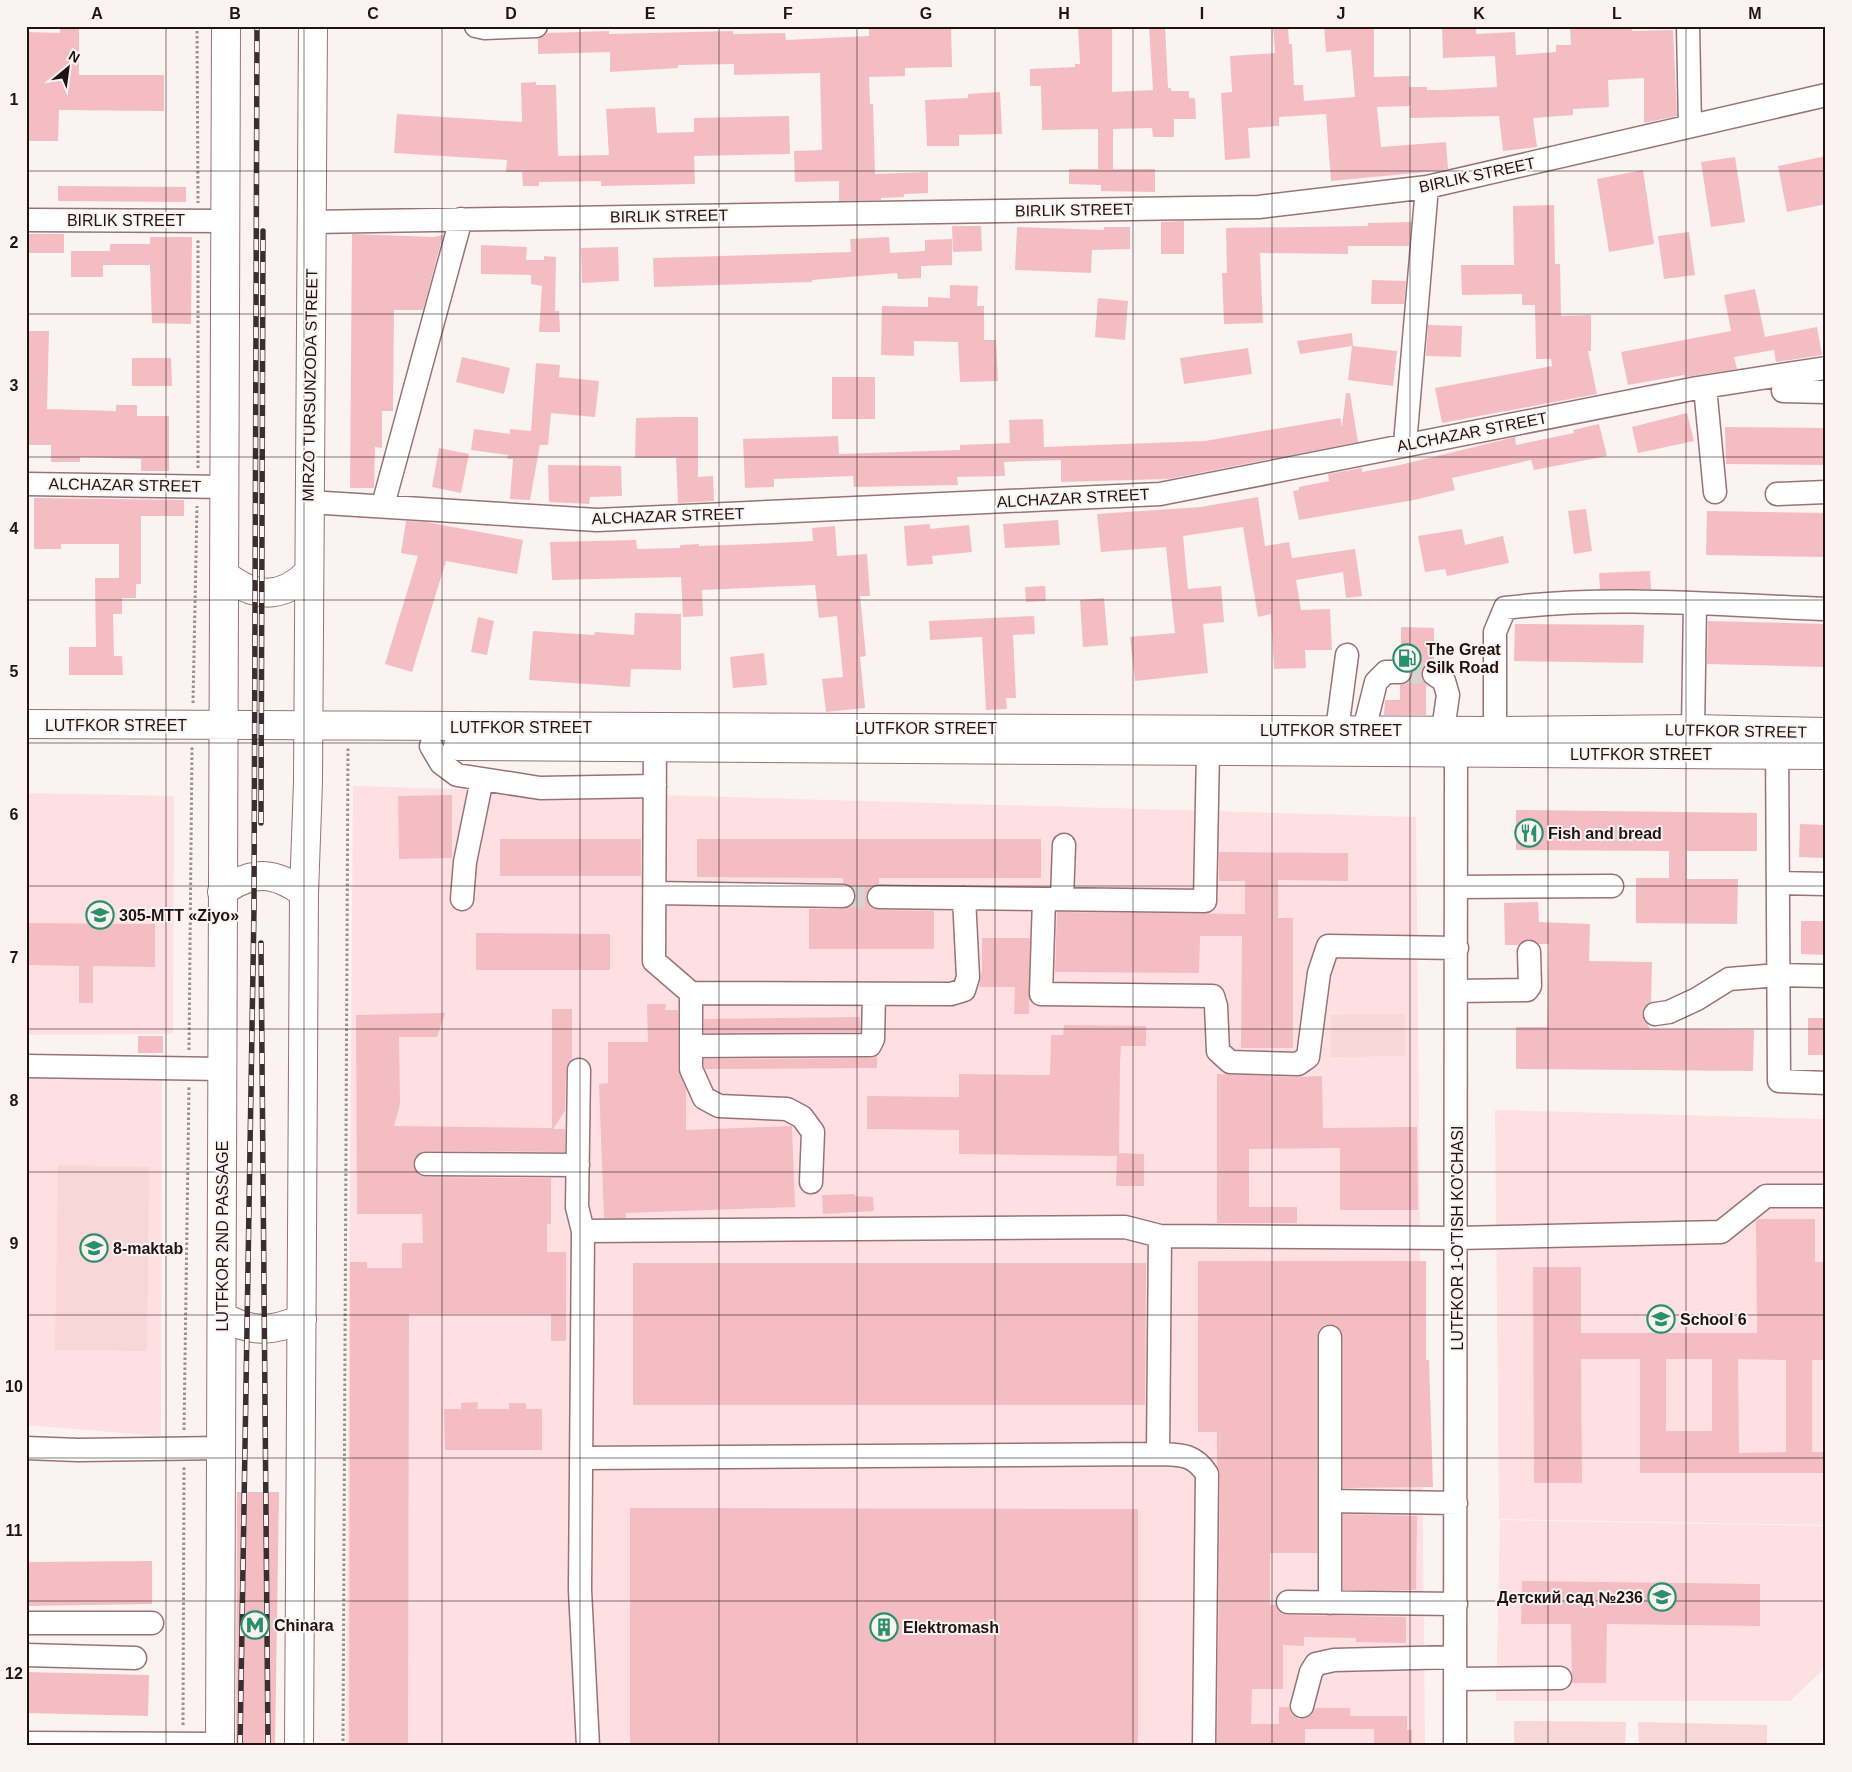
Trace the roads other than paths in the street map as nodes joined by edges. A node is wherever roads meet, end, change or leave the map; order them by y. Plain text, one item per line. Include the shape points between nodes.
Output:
1 (226, 26) edge
2 (313, 26) edge
3 (476, 26) edge
4 (536, 26) edge
5 (1688, 26) edge
6 (1826, 95) edge
7 (1690, 126) junction
8 (1427, 187) junction
9 (461, 219) junction
10 (26, 220) edge
11 (226, 220) junction
12 (311, 222) junction
13 (1826, 368) edge
14 (1705, 387) junction
15 (1783, 391) dead end
16 (1826, 392) edge
17 (1405, 444) junction
18 (26, 484) edge
19 (225, 486) junction
20 (1715, 492) dead end
21 (1826, 492) edge
22 (1777, 494) dead end
23 (309, 502) junction
24 (383, 505) junction
25 (308, 573) junction
26 (224, 574) junction
27 (1695, 604) junction
28 (1826, 609) edge
29 (1347, 655) dead end
30 (1400, 672) tunnel mouth
31 (1434, 674) dead end
32 (26, 724) edge
33 (1693, 729) junction
34 (1337, 730) junction
35 (1364, 730) junction
36 (1495, 731) junction
37 (1826, 732) edge
38 (192, 735) junction
39 (224, 735) junction
40 (307, 735) junction
41 (348, 736) junction
42 (655, 737) junction
43 (1452, 738) junction
44 (26, 743) edge
45 (1777, 743) junction
46 (431, 746) junction
47 (1208, 751) junction
48 (1826, 755) edge
49 (482, 779) junction
50 (655, 786) junction
51 (1064, 845) dead end
52 (1778, 882) junction
53 (1826, 884) edge
54 (1612, 886) dead end
55 (1456, 887) junction
56 (222, 892) junction
57 (304, 893) junction
58 (655, 893) junction
59 (843, 896) tunnel mouth
60 (879, 896) tunnel mouth
61 (964, 898) junction
62 (462, 899) dead end
63 (1053, 899) junction
64 (1457, 948) junction
65 (1529, 952) dead end
66 (1778, 975) junction
67 (1826, 976) edge
68 (1457, 991) junction
69 (691, 993) junction
70 (874, 996) junction
71 (1655, 1014) dead end
72 (691, 1046) junction
73 (26, 1066) edge
74 (222, 1068) junction
75 (579, 1070) dead end
76 (1826, 1083) edge
77 (426, 1164) dead end
78 (578, 1165) junction
79 (811, 1182) dead end
80 (1826, 1196) edge
81 (583, 1231) junction
82 (1160, 1236) junction
83 (1457, 1238) junction
84 (222, 1316) junction
85 (302, 1319) junction
86 (1330, 1338) dead end
87 (26, 1448) edge
88 (222, 1448) junction
89 (1158, 1454) junction
90 (581, 1458) junction
91 (1330, 1501) junction
92 (1456, 1503) junction
93 (1288, 1602) dead end
94 (1330, 1603) junction
95 (1456, 1604) junction
96 (26, 1622) edge
97 (152, 1623) dead end
98 (26, 1655) edge
99 (1455, 1657) junction
100 (135, 1658) dead end
101 (1560, 1678) dead end
102 (1455, 1679) junction
103 (1302, 1706) dead end
104 (26, 1743) edge
105 (183, 1745) edge
106 (220, 1745) edge
107 (299, 1746) edge
108 (588, 1746) edge
109 (1204, 1746) edge
110 (1455, 1746) edge

1 - 11 main road
2 - 12 main road, MIRZO TURSUNZODA STREET
3 - 4 street
5 - 7 street
6 - 7 street, BIRLIK STREET
7 - 8 street, BIRLIK STREET
8 - 9 street, BIRLIK STREET via 1259,207
8 - 17 street
9 - 12 street, BIRLIK STREET
9 - 24 street
10 - 11 street, BIRLIK STREET
11 - 19 main road
12 - 23 main road, MIRZO TURSUNZODA STREET
13 - 14 street, ALCHAZAR STREET
14 - 17 street, ALCHAZAR STREET
14 - 20 street
15 - 16 street
17 - 24 street, ALCHAZAR STREET via 1160,494 597,520
18 - 19 street, ALCHAZAR STREET
19 - 26 main road
21 - 22 street
23 - 24 street, ALCHAZAR STREET
23 - 25 main road, MIRZO TURSUNZODA STREET
25 - 26 main road via 288,588 266,593 243,588
25 - 40 main road, MIRZO TURSUNZODA STREET
26 - 39 main road
27 - 28 street
27 - 33 street
27 - 36 street via 1546,603 1505,608 1495,632
29 - 34 street
30 - 35 street via 1386,672 1376,682
31 - 43 street, LUTFKOR 1-O'TISH KO'CHASI via 1444,681 1448,695
32 - 38 main road, LUTFKOR STREET
33 - 36 main road, LUTFKOR STREET
33 - 45 main road, LUTFKOR STREET
34 - 35 main road, LUTFKOR STREET
34 - 42 main road, LUTFKOR STREET
35 - 43 main road, LUTFKOR STREET
36 - 43 main road, LUTFKOR STREET
37 - 45 main road, LUTFKOR STREET
38 - 39 main road, LUTFKOR STREET
38 - 44 main road, LUTFKOR STREET
39 - 40 main road, LUTFKOR STREET
39 - 56 main road, LUTFKOR 2ND PASSAGE
40 - 41 main road, LUTFKOR STREET
40 - 57 main road
41 - 42 main road, LUTFKOR STREET
41 - 46 main road, LUTFKOR STREET
42 - 46 main road, LUTFKOR STREET
42 - 47 main road, LUTFKOR STREET
42 - 50 street
43 - 45 main road, LUTFKOR STREET
43 - 47 main road, LUTFKOR STREET
43 - 55 street, LUTFKOR 1-O'TISH KO'CHASI
45 - 48 main road, LUTFKOR STREET
45 - 52 street
46 - 49 street via 441,763 457,775
47 - 63 street via 1205,901
49 - 50 street via 540,788
49 - 62 street via 465,862
50 - 58 street
51 - 63 street
52 - 53 street
52 - 66 street
54 - 55 street
55 - 64 street, LUTFKOR 1-O'TISH KO'CHASI
56 - 57 main road via 240,880 264,874 285,881
56 - 74 main road, LUTFKOR 2ND PASSAGE
57 - 85 main road
58 - 59 street
58 - 69 street via 654,961
60 - 61 street
61 - 63 street
61 - 70 street via 968,977 964,990 951,994
63 - 64 street via 1041,994 1213,996 1218,1050 1230,1062 1298,1064 1308,1058 1319,973 1328,946
64 - 68 street, LUTFKOR 1-O'TISH KO'CHASI
65 - 68 street via 1530,986 1527,990
66 - 67 street
66 - 71 street via 1729,979 1697,999 1669,1012
66 - 76 street via 1779,1081
68 - 83 street, LUTFKOR 1-O'TISH KO'CHASI
69 - 70 street
69 - 72 street
70 - 72 street via 873,1039 870,1045
72 - 79 street via 691,1069 704,1098 719,1106 786,1109 802,1117 813,1132
73 - 74 street
74 - 84 main road, LUTFKOR 2ND PASSAGE
75 - 78 street
77 - 78 street
78 - 81 street via 578,1206
80 - 83 street via 1766,1196 1721,1232
81 - 82 street via 1125,1227
81 - 90 street
82 - 83 street
82 - 89 street
83 - 92 street, LUTFKOR 1-O'TISH KO'CHASI
84 - 85 main road via 259,1330
84 - 88 main road, LUTFKOR 2ND PASSAGE
85 - 107 main road
86 - 91 street
87 - 88 street
88 - 106 main road, LUTFKOR 2ND PASSAGE
89 - 90 street
89 - 109 street via 1183,1455 1198,1461 1206,1474
90 - 108 street via 580,1590
91 - 92 street
91 - 94 street
92 - 95 street, LUTFKOR 1-O'TISH KO'CHASI
93 - 94 street
94 - 95 street
95 - 99 street, LUTFKOR 1-O'TISH KO'CHASI
96 - 97 street
98 - 100 street
99 - 102 street, LUTFKOR 1-O'TISH KO'CHASI
99 - 103 street via 1334,1660 1316,1664
101 - 102 street
102 - 110 street, LUTFKOR 1-O'TISH KO'CHASI
104 - 105 street
105 - 106 street

